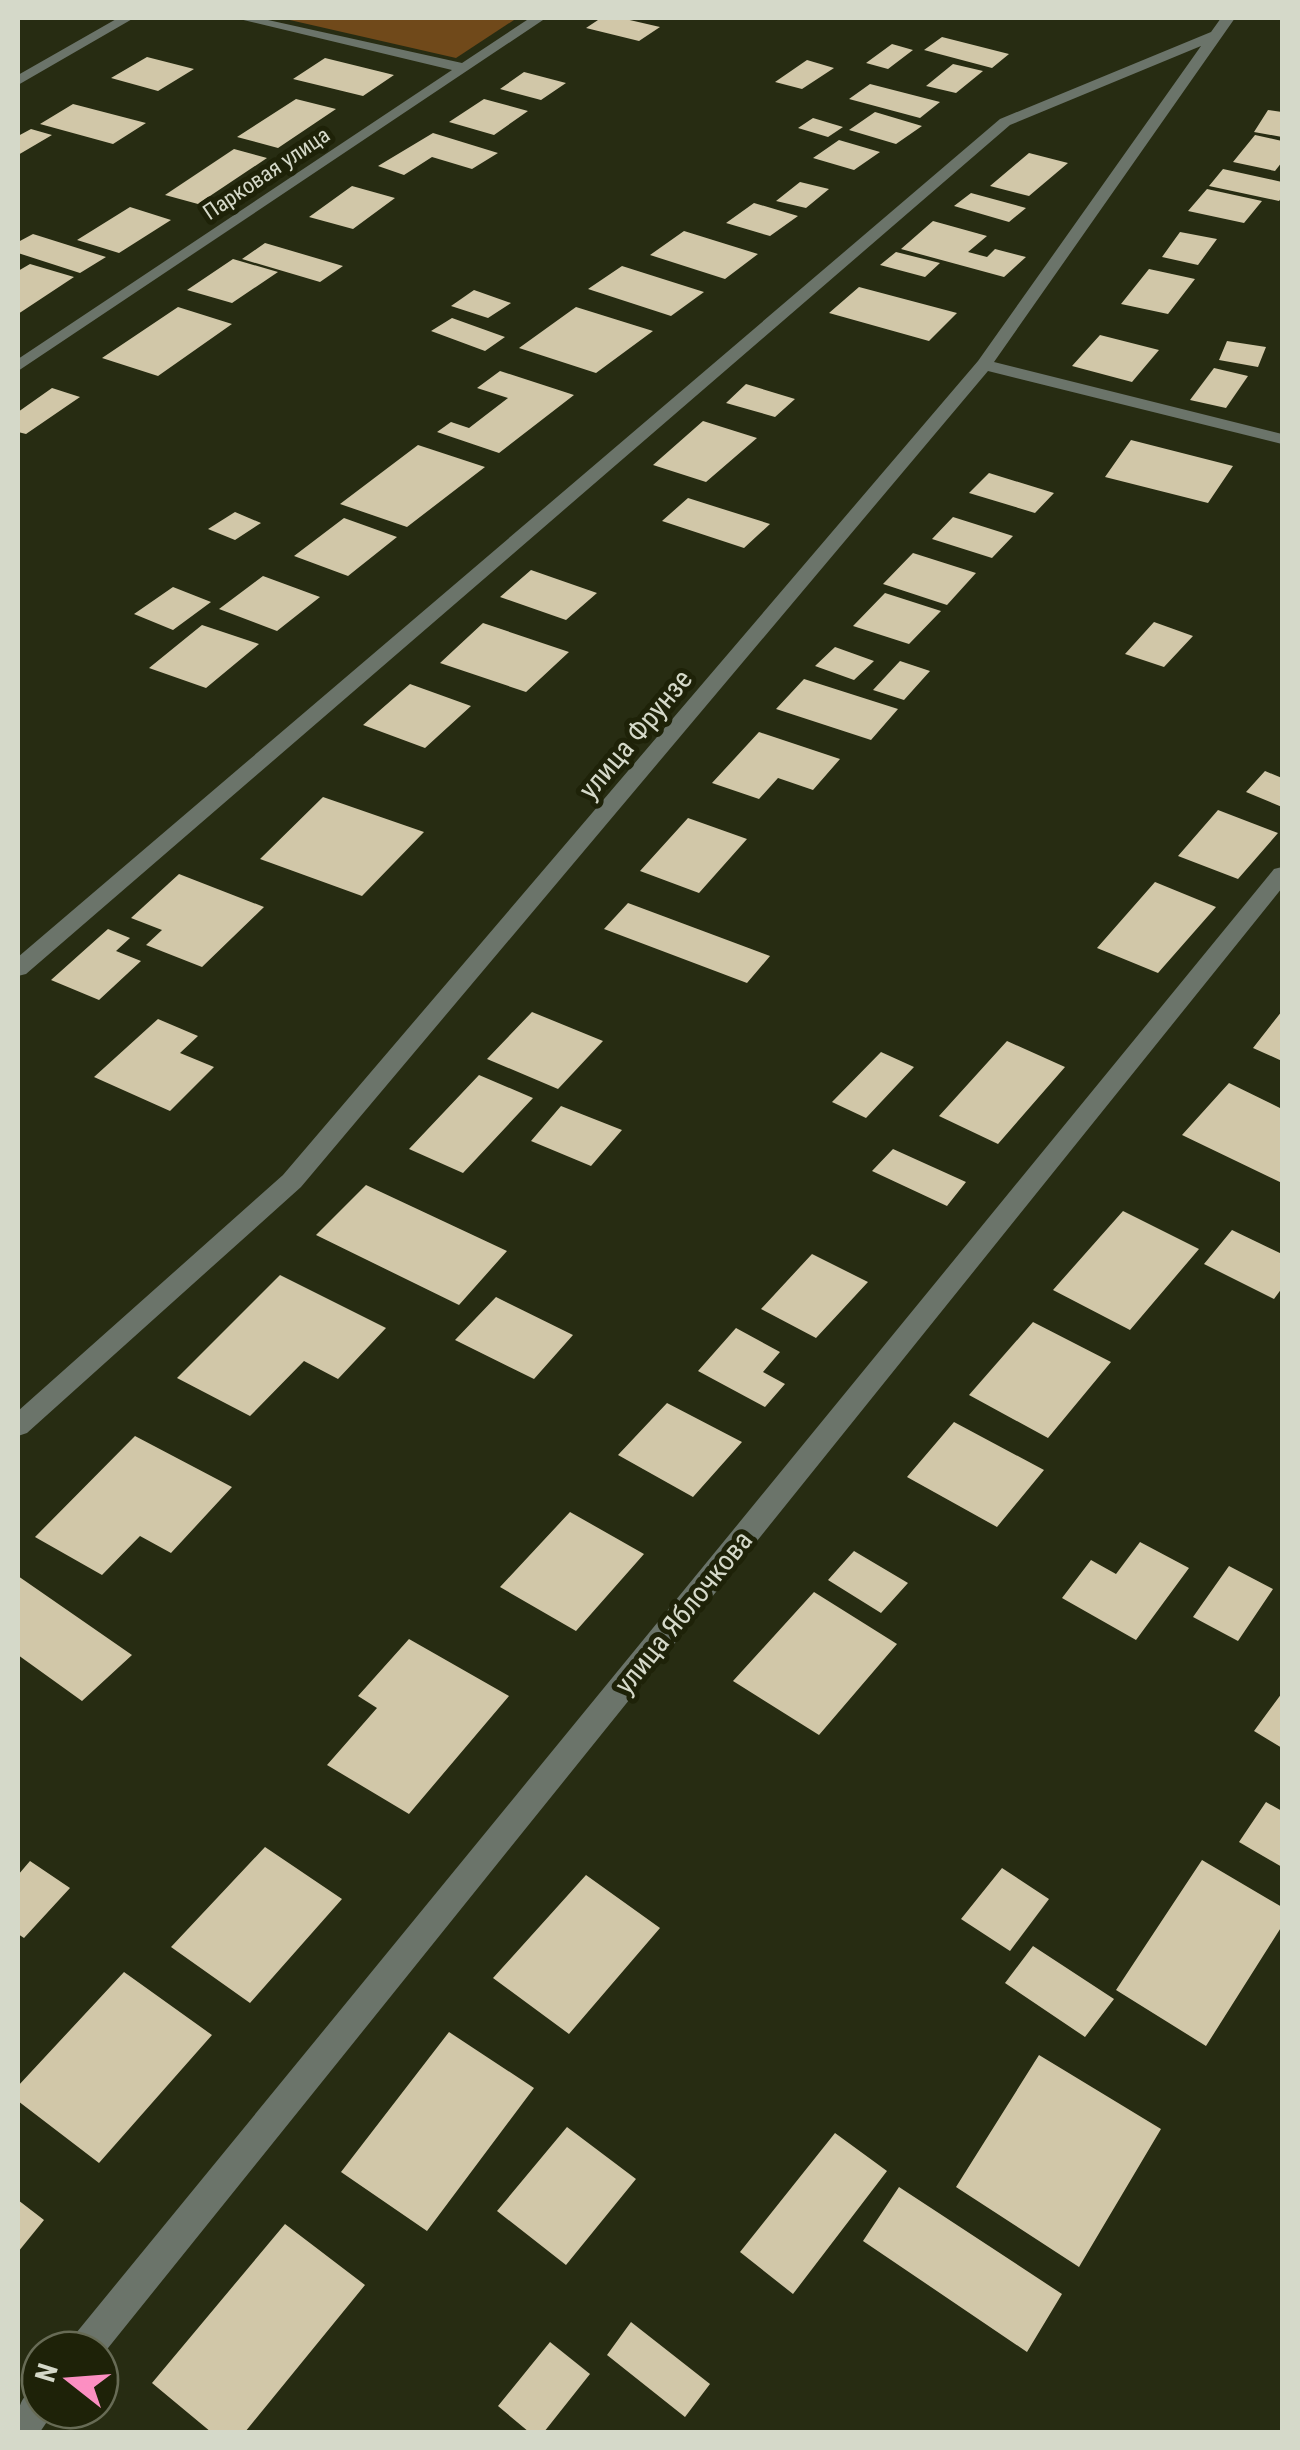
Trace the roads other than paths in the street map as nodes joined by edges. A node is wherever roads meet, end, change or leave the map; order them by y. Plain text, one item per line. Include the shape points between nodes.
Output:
1 (127, 18) edge
2 (242, 18) edge
3 (539, 18) edge
4 (1223, 26) edge
5 (464, 68) junction
6 (18, 81) edge
7 (984, 365) junction
8 (18, 366) edge
9 (1282, 439) edge
10 (1282, 874) edge
11 (18, 969) edge
12 (18, 1426) edge
13 (100, 2330) edge

1 - 6 street
2 - 5 street
3 - 5 street, Парковая улица
4 - 7 street, улица Фрунзе
4 - 11 street via 1004,122
5 - 8 street, Парковая улица
7 - 9 street
7 - 12 street, улица Фрунзе via 292,1181
10 - 13 street, улица Яблочкова

